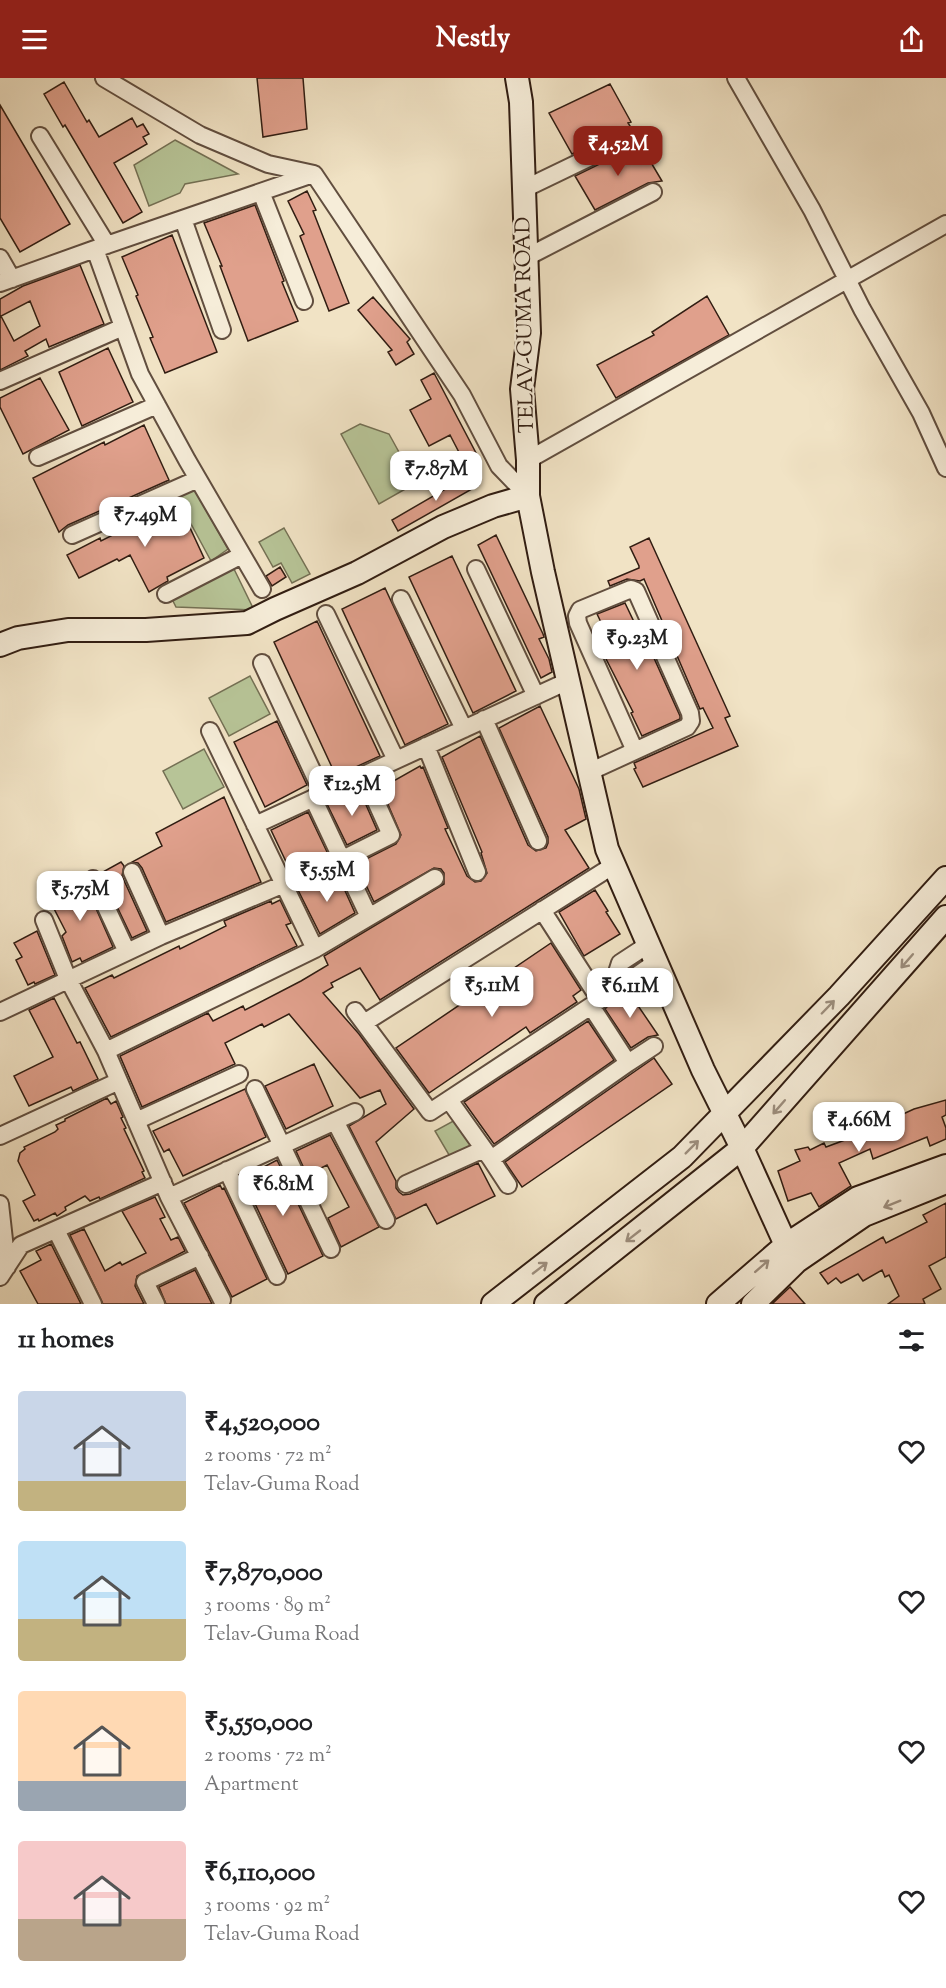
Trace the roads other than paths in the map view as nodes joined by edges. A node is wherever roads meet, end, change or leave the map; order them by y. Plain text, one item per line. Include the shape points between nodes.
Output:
1 (105, 78) edge
2 (518, 78) edge
3 (736, 78) edge
4 (40, 136) dead end
5 (634, 136) dead end
6 (314, 174) junction
7 (524, 189) junction
8 (261, 192) junction
9 (654, 192) dead end
10 (183, 219) junction
11 (946, 224) edge
12 (101, 247) junction
13 (527, 257) junction
14 (0, 258) edge
15 (847, 279) junction
16 (6, 281) edge
17 (304, 302) dead end
18 (123, 327) junction
19 (222, 330) dead end
20 (0, 381) edge
21 (157, 405) junction
22 (38, 457) dead end
23 (528, 460) junction
24 (946, 468) edge
25 (198, 479) junction
26 (528, 496) junction
27 (72, 535) dead end
28 (242, 555) junction
29 (476, 569) dead end
30 (262, 589) dead end
31 (166, 594) dead end
32 (401, 599) dead end
33 (326, 614) dead end
34 (0, 645) edge
35 (262, 663) dead end
36 (568, 681) junction
37 (536, 696) junction
38 (484, 719) junction
39 (464, 729) junction
40 (210, 731) dead end
41 (426, 746) junction
42 (635, 751) junction
43 (396, 760) junction
44 (589, 772) junction
45 (364, 775) junction
46 (318, 796) junction
47 (255, 825) junction
48 (538, 841) dead end
49 (341, 860) junction
50 (614, 864) junction
51 (132, 872) dead end
52 (477, 872) dead end
53 (435, 878) dead end
54 (946, 878) edge
55 (93, 879) dead end
56 (283, 884) junction
57 (542, 910) junction
58 (369, 917) junction
59 (946, 917) edge
60 (44, 920) dead end
61 (161, 936) junction
62 (315, 949) junction
63 (127, 952) junction
64 (652, 953) junction
65 (68, 979) junction
66 (595, 1003) junction
67 (0, 1012) edge
68 (654, 1046) dead end
69 (106, 1052) junction
70 (628, 1063) junction
71 (238, 1074) dead end
72 (119, 1081) junction
73 (255, 1089) dead end
74 (449, 1100) junction
75 (355, 1112) dead end
76 (725, 1114) junction
77 (136, 1121) junction
78 (335, 1121) junction
79 (0, 1136) edge
80 (281, 1145) junction
81 (742, 1148) junction
82 (487, 1154) junction
83 (946, 1166) edge
84 (226, 1170) junction
85 (946, 1182) edge
86 (406, 1184) dead end
87 (507, 1185) dead end
88 (166, 1189) junction
89 (0, 1204) edge
90 (386, 1220) dead end
91 (56, 1230) junction
92 (331, 1249) dead end
93 (792, 1253) junction
94 (200, 1256) junction
95 (3, 1272) edge
96 (277, 1276) dead end
97 (222, 1300) dead end
98 (93, 1304) edge
99 (156, 1304) edge
100 (493, 1304) edge
101 (546, 1304) edge
102 (718, 1304) edge
103 (753, 1304) edge

1 - 6 street via 200,135 268,164
2 - 7 street, TELAV-GUMA ROAD
3 - 15 street
4 - 12 street
5 - 7 street
6 - 8 street
6 - 26 street via 462,395 499,466
7 - 13 street, TELAV-GUMA ROAD
8 - 10 street
8 - 17 street
9 - 13 street
10 - 12 street
10 - 19 street
11 - 15 street
12 - 16 street
12 - 18 street
13 - 23 street, TELAV-GUMA ROAD via 530,333 522,389
14 - 16 street
15 - 23 street
15 - 24 street via 921,413
18 - 20 street
18 - 21 street via 140,374
21 - 22 street
21 - 25 street
23 - 26 street, TELAV-GUMA ROAD
25 - 27 street
25 - 28 street
26 - 34 street via 443,527 357,573 248,623 146,630 68,630
26 - 36 street, TELAV-GUMA ROAD
28 - 30 street
28 - 31 street
29 - 37 street
32 - 39 street
33 - 43 street
35 - 46 street
36 - 37 street
36 - 44 street, TELAV-GUMA ROAD
37 - 38 street
38 - 39 street
38 - 48 street
39 - 41 street
40 - 47 street
41 - 43 street
41 - 52 street
42 - 42 street via 692,721 636,591 631,589 580,610 577,616
42 - 44 street
43 - 45 street
44 - 50 street, TELAV-GUMA ROAD
45 - 46 street
45 - 49 street via 391,835
46 - 47 street
46 - 49 street
47 - 56 street
49 - 56 street
49 - 58 street
50 - 57 street
50 - 64 street, TELAV-GUMA ROAD
51 - 61 street
53 - 58 street
76 -> 54 street
55 - 63 street
56 - 61 street
56 - 62 street
57 - 66 street
57 - 74 street via 360,1017 430,1112
58 - 62 street
59 -> 81 street
60 - 65 street
61 - 63 street
62 - 69 street
63 - 65 street
64 - 66 street via 633,978 613,984
64 - 76 street, TELAV-GUMA ROAD
65 - 67 street
65 - 69 street
66 - 70 street
66 - 74 street
68 - 70 street
69 - 72 street
70 - 82 street
71 - 77 street
72 - 77 street
72 - 79 street
73 - 80 street
74 - 82 street
75 - 78 street
76 - 81 street, TELAV-GUMA ROAD
100 -> 76 street via 682,1157
77 - 88 street
78 - 80 street
78 - 90 street
80 - 84 street
80 - 92 street
81 - 93 street, TELAV-GUMA ROAD
81 -> 101 street
82 - 86 street
82 - 87 street
83 - 93 street via 858,1198
84 - 88 street
84 - 96 street
85 -> 93 street via 864,1215
88 - 91 street
88 - 94 street
89 - 95 street
91 - 95 street via 21,1245
91 - 98 street
102 -> 93 street
93 - 103 street
94 - 97 street
94 - 99 street via 144,1282

